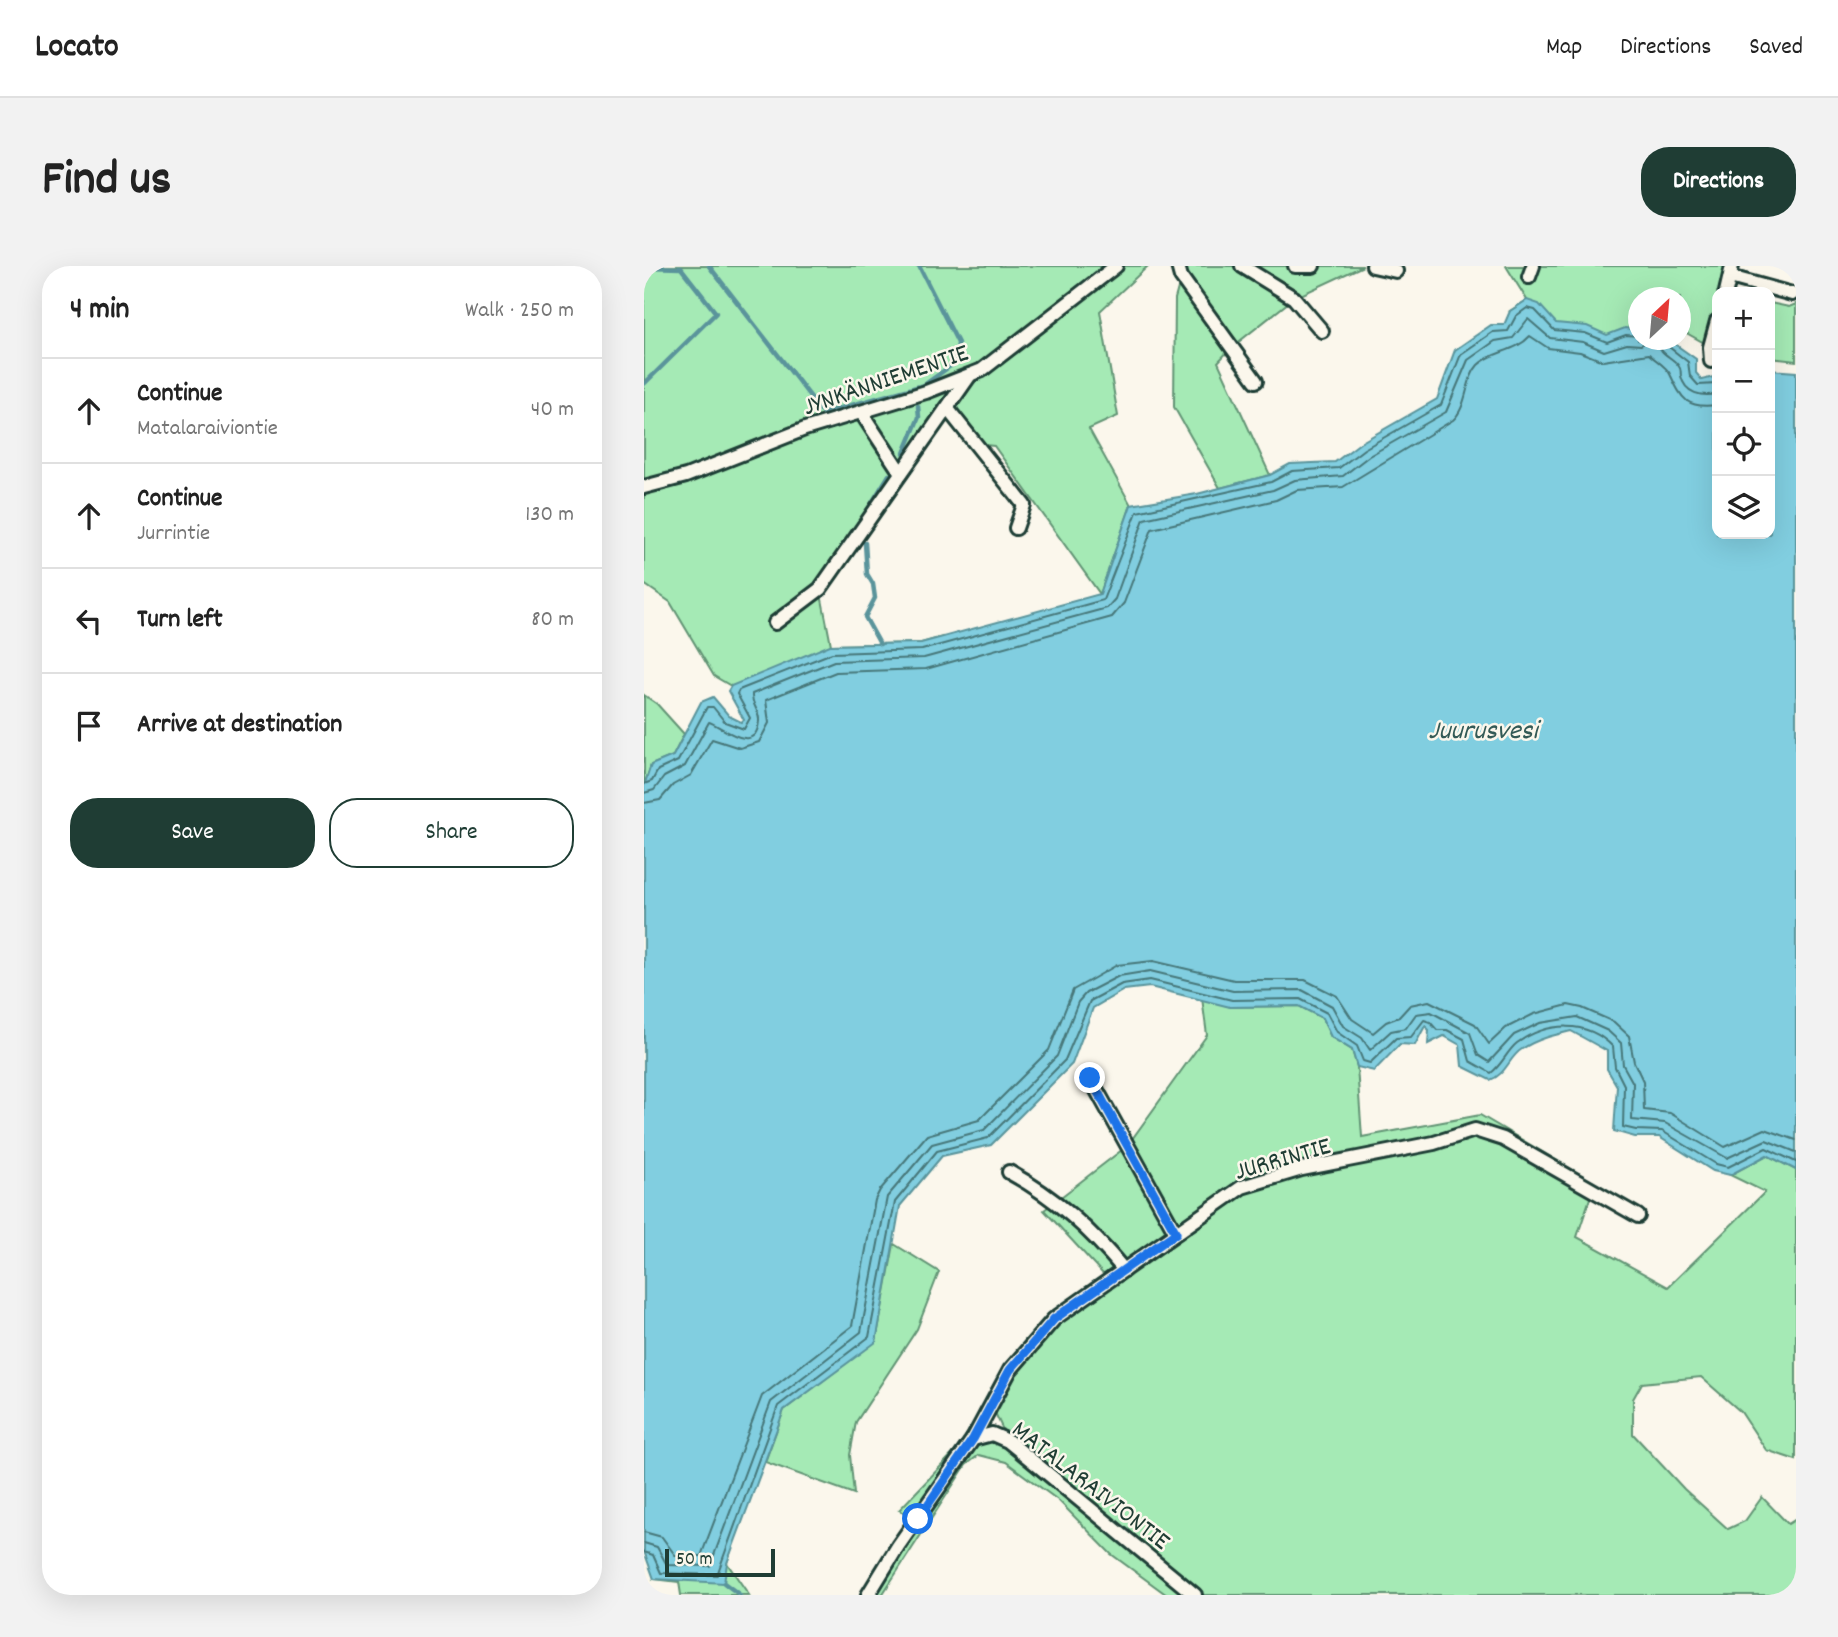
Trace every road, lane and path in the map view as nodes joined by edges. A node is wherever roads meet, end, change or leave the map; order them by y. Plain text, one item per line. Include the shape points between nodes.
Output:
1 (1116, 266) edge
2 (1178, 266) edge
3 (1242, 266) edge
4 (1295, 266) edge
5 (1313, 266) edge
6 (1373, 266) edge
7 (1396, 271) dead end
8 (1731, 272) edge
9 (1792, 293) dead end
10 (1322, 331) dead end
11 (1712, 340) edge
12 (1711, 361) dead end
13 (970, 375) junction
14 (1256, 381) dead end
15 (947, 408) junction
16 (861, 412) junction
17 (901, 473) junction
18 (644, 487) edge
19 (1016, 527) dead end
20 (775, 623) dead end
21 (1090, 1078) dead end
22 (1009, 1171) dead end
23 (1639, 1216) dead end
24 (1176, 1233) junction
25 (1125, 1270) junction
26 (973, 1439) junction
27 (868, 1595) edge
28 (1195, 1595) edge

1 - 13 street, JYNKÄNNIEMENTIE
2 - 14 street via 1181,277
3 - 10 street via 1294,298
4 - 5 street
6 - 7 street
8 - 9 street
11 - 12 street
13 - 15 street
13 - 16 street, JYNKÄNNIEMENTIE
15 - 17 street
15 - 19 street via 1024,505
16 - 17 street
16 - 18 street, JYNKÄNNIEMENTIE via 687,476
17 - 20 street via 820,589
21 - 24 street
22 - 25 street via 1091,1230
23 - 24 street, JURRINTIE via 1503,1139 1475,1129 1434,1143 1302,1169 1242,1187
24 - 25 street, JURRINTIE
25 - 26 street, JURRINTIE via 1054,1319 1010,1370
26 - 27 street, MATALARAIVIONTIE
26 - 28 street, MATALARAIVIONTIE via 992,1434 1008,1441

